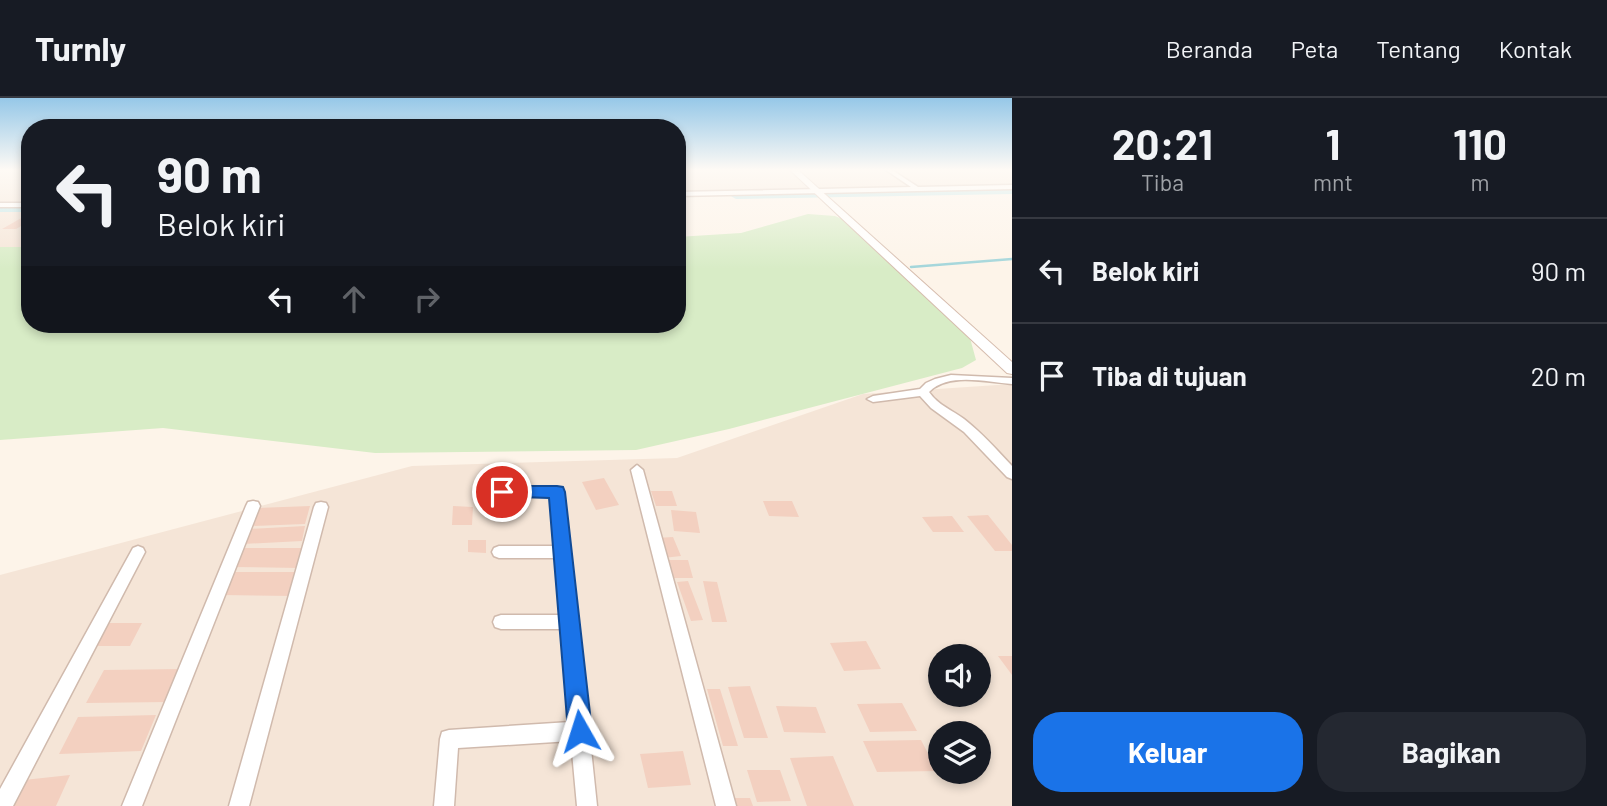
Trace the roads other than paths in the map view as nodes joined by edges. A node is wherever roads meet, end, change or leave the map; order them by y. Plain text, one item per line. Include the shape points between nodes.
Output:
1 (832, 203) edge
2 (0, 207) edge
3 (21, 208) edge
4 (1012, 370) edge
5 (1012, 381) edge
6 (923, 392) junction
7 (873, 400) dead end
8 (637, 470) dead end
9 (1012, 474) edge
10 (502, 492) dead end
11 (253, 506) dead end
12 (321, 507) dead end
13 (138, 552) dead end
14 (499, 552) dead end
15 (562, 552) junction
16 (501, 622) dead end
17 (569, 622) junction
18 (580, 731) junction
19 (2, 806) edge
20 (132, 806) edge
21 (239, 806) edge
22 (444, 806) edge
23 (586, 806) edge
24 (726, 806) edge

1 - 4 street
2 - 3 street
5 - 6 street via 944,379
6 - 7 street
6 - 9 street
8 - 24 street
10 - 15 street via 557,492
11 - 20 street
12 - 21 street
13 - 19 street
14 - 15 street
15 - 17 street
16 - 17 street
17 - 18 street
18 - 22 street via 449,739
18 - 23 street

